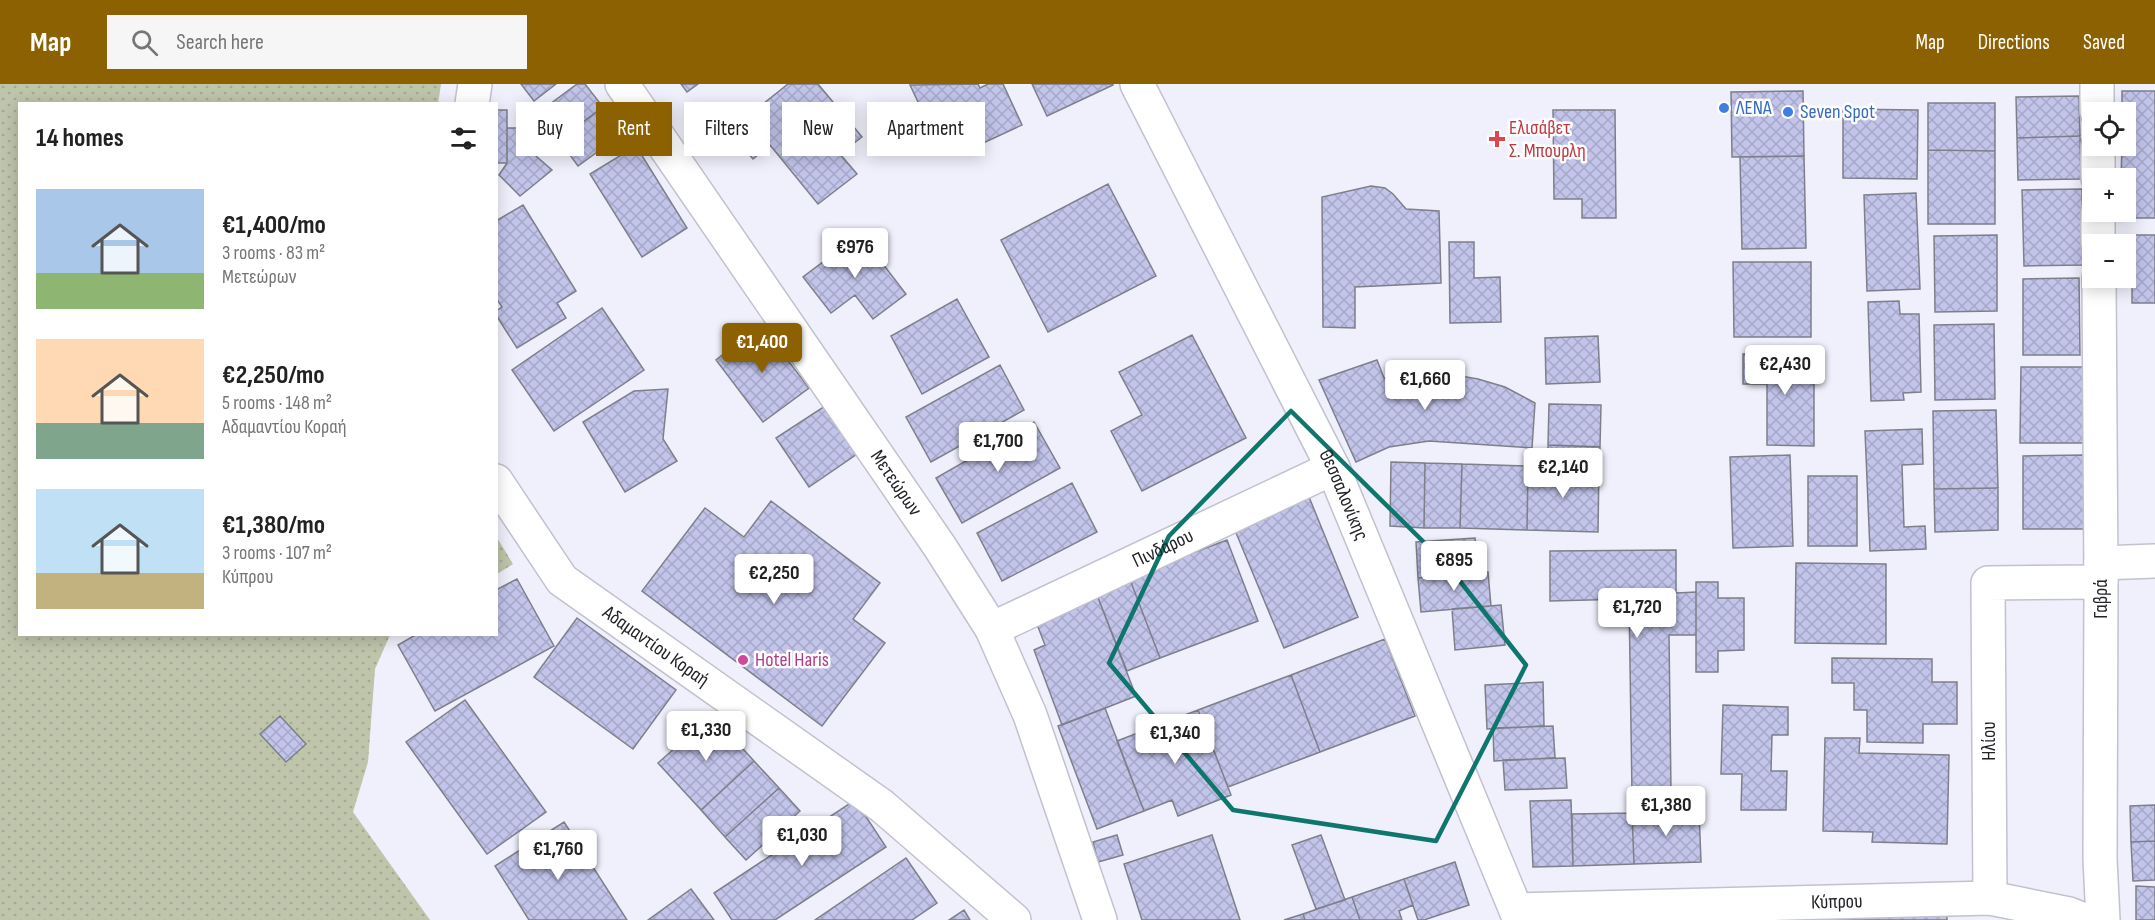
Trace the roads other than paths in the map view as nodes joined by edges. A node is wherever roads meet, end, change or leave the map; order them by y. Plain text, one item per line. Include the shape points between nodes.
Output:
1 (475, 84) edge
2 (622, 84) edge
3 (1137, 84) edge
4 (2097, 84) edge
5 (472, 102) edge
6 (2097, 102) edge
7 (2099, 288) edge
8 (1333, 468) junction
9 (498, 484) edge
10 (2155, 561) edge
11 (2101, 572) junction
12 (992, 628) junction
13 (1990, 898) junction
14 (1518, 915) edge
15 (1014, 920) edge
16 (1100, 920) edge
17 (2084, 920) edge
18 (2103, 920) edge

1 - 5 street
2 - 12 street, Μετεώρων
3 - 8 street, Θεσσαλονίκης
4 - 6 street
7 - 11 street, Γαβρά
8 - 12 street, Πινδάρου
8 - 14 street, Θεσσαλονίκης
9 - 15 street, Αδαμαντίου Κοραή via 562,580 882,806
10 - 11 street
11 - 13 street, Ηλίου via 1988,583
11 - 18 street, Γαβρά
12 - 16 street, Μετεώρων via 1030,715
13 - 14 street, Κύπρου
13 - 17 street, Κύπρου

